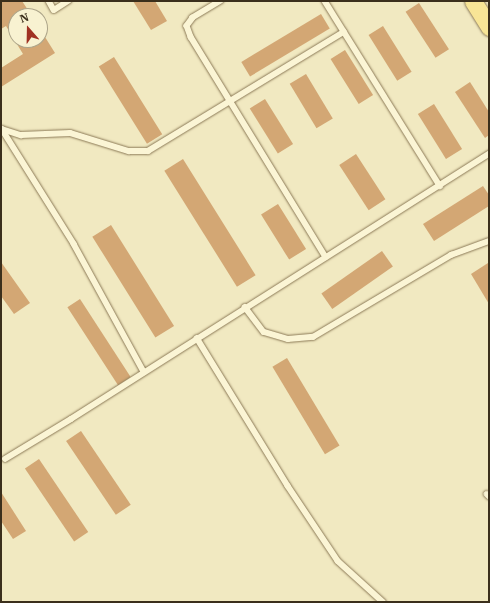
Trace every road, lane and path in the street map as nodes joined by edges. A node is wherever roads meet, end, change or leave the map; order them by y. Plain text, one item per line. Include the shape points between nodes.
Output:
1 (49, 1) edge
2 (68, 1) edge
3 (221, 1) edge
4 (325, 1) edge
5 (473, 1) edge
6 (489, 27) edge
7 (344, 32) junction
8 (230, 102) junction
9 (2, 129) edge
10 (489, 154) edge
11 (440, 186) junction
12 (489, 241) edge
13 (326, 257) junction
14 (245, 307) junction
15 (197, 338) junction
16 (144, 372) junction
17 (5, 459) dead end
18 (383, 602) edge

1 - 2 lane via 54,10
3 - 8 lane via 193,18 187,26
4 - 7 lane
5 - 6 main road
7 - 8 lane
7 - 11 lane
8 - 9 lane via 148,151 129,151 70,133 21,135
8 - 13 lane
9 - 16 lane via 74,244
10 - 11 lane
11 - 13 lane
12 - 14 lane via 451,255 313,337 288,340 264,332
13 - 14 lane
14 - 15 lane
15 - 16 lane
15 - 18 lane via 288,486 338,561
16 - 17 lane

